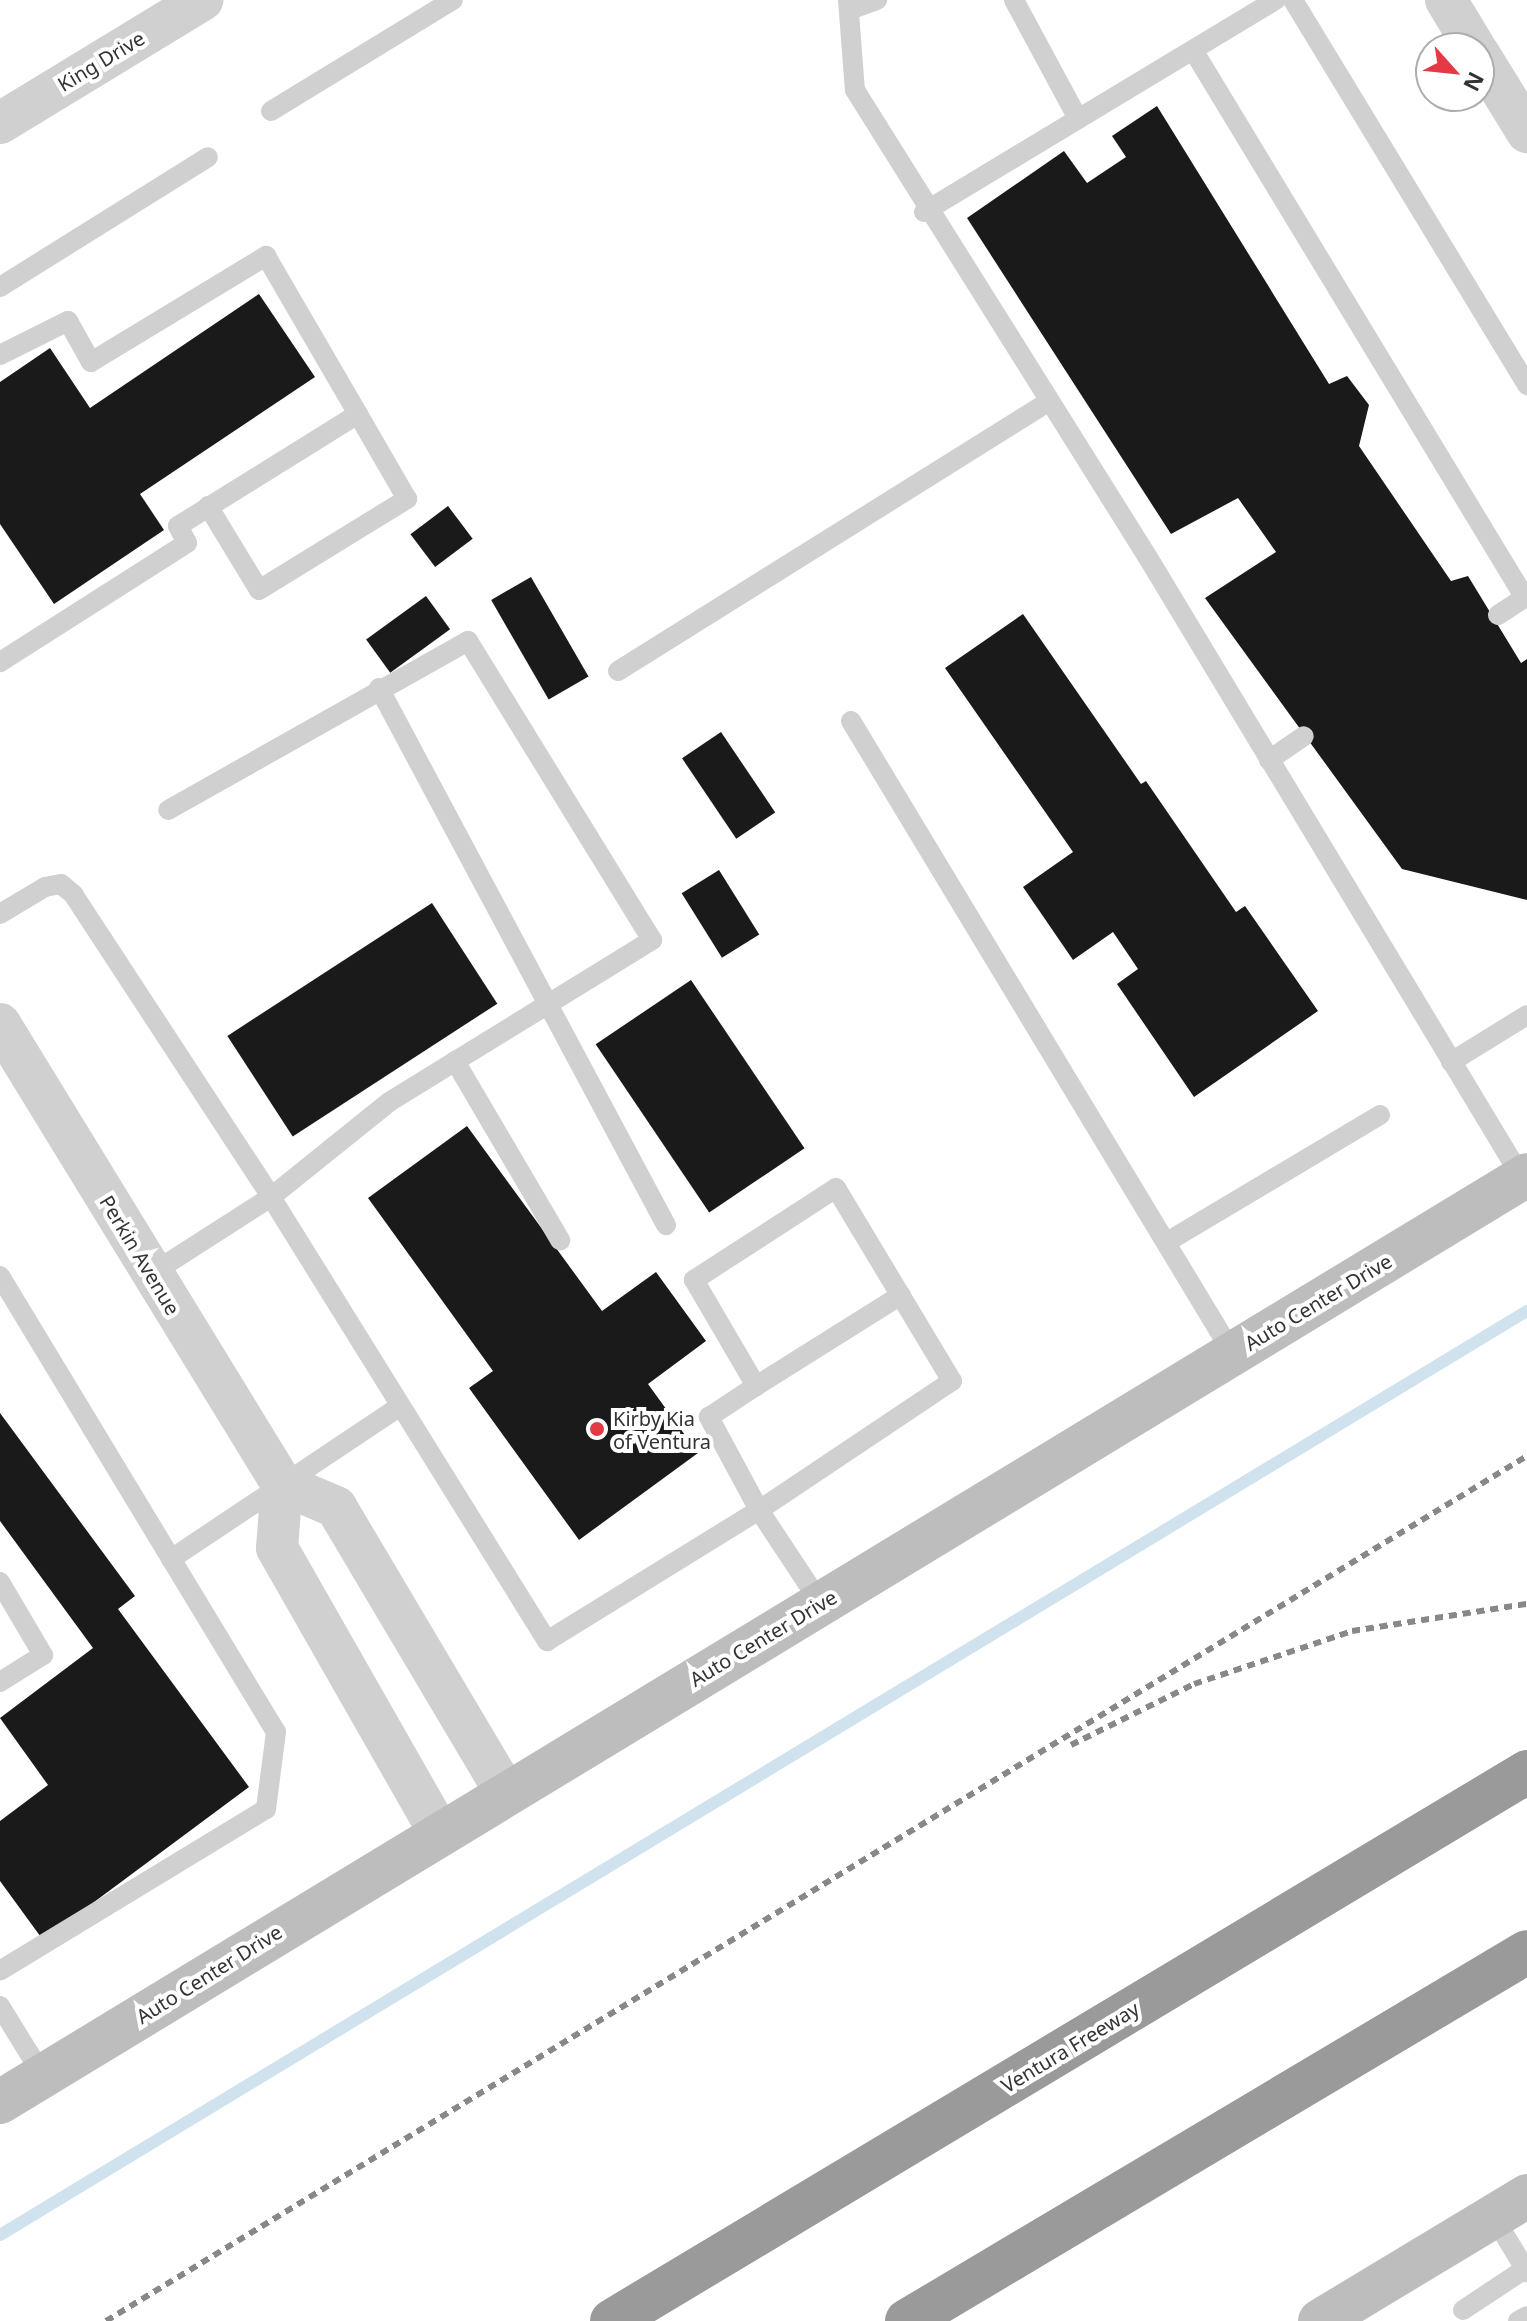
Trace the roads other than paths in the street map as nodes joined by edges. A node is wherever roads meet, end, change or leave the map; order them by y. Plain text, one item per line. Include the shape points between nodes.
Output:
1 (202, 0) edge
2 (453, 0) edge
3 (877, 0) edge
4 (1014, 0) edge
5 (1276, 0) edge
6 (1293, 0) edge
7 (1446, 0) edge
8 (848, 5) edge
9 (1465, 32) edge
10 (1193, 50) junction
11 (1495, 80) edge
12 (271, 111) dead end
13 (1078, 119) junction
14 (0, 123) edge
15 (1527, 132) edge
16 (208, 157) dead end
17 (924, 212) junction
18 (0, 287) edge
19 (0, 355) edge
20 (1527, 385) edge
21 (1048, 402) junction
22 (358, 414) junction
23 (208, 506) junction
24 (1526, 597) edge
25 (1498, 615) dead end
26 (0, 662) edge
27 (618, 671) dead end
28 (379, 688) junction
29 (851, 721) dead end
30 (1304, 736) dead end
31 (1269, 760) junction
32 (168, 810) dead end
33 (0, 914) edge
34 (545, 1005) junction
35 (1527, 1015) edge
36 (0, 1024) edge
37 (455, 1061) junction
38 (1451, 1062) junction
39 (1380, 1115) dead end
40 (1525, 1177) edge
41 (271, 1197) junction
42 (666, 1225) dead end
43 (560, 1240) dead end
44 (1167, 1242) junction
45 (151, 1274) junction
46 (0, 1276) edge
47 (901, 1295) junction
48 (1233, 1354) junction
49 (756, 1386) junction
50 (400, 1406) junction
51 (282, 1484) junction
52 (759, 1510) junction
53 (171, 1559) junction
54 (0, 1582) edge
55 (821, 1604) junction
56 (0, 1682) edge
57 (1527, 1772) edge
58 (505, 1792) junction
59 (439, 1832) junction
60 (1527, 1952) edge
61 (0, 1971) edge
62 (0, 2006) edge
63 (43, 2076) junction
64 (0, 2102) edge
65 (1510, 2206) edge
66 (1526, 2270) edge
67 (1463, 2310) dead end
68 (1527, 2316) edge
69 (612, 2321) edge
70 (907, 2321) edge
71 (1320, 2321) edge
72 (1518, 2321) edge

1 - 14 street, King Drive
2 - 12 lane
3 - 8 lane
4 - 13 lane
5 - 10 lane
6 - 20 lane
7 - 9 street
8 - 17 lane via 855,90
10 - 13 lane
10 - 24 lane
11 - 15 street
13 - 17 lane
16 - 18 lane
17 - 21 lane
19 - 22 lane via 68,321 91,362 266,256
21 - 27 lane
21 - 31 lane
22 - 23 lane
22 - 23 lane via 407,499 259,590
23 - 26 lane via 178,526 187,543
24 - 25 lane
28 - 32 lane
28 - 34 lane
28 - 34 lane via 468,641 652,940
29 - 44 lane
30 - 31 lane
31 - 38 lane
33 - 41 lane via 45,887 61,884 73,894
34 - 37 lane
34 - 42 lane
35 - 38 lane
36 - 45 street, Perkin Avenue
37 - 41 lane via 389,1102
37 - 43 lane
38 - 40 lane
39 - 44 lane
40 - 48 street, Auto Center Drive
41 - 45 lane
41 - 50 lane
44 - 48 lane
45 - 51 street, Perkin Avenue
46 - 53 lane
47 - 49 lane
47 - 49 lane via 836,1188 694,1280
47 - 52 lane via 952,1381
48 - 55 street, Auto Center Drive
49 - 52 lane via 709,1417
50 - 51 lane
50 - 52 lane via 547,1641
51 - 53 lane
51 - 58 street via 336,1507
51 - 59 street via 277,1548
52 - 55 lane
53 - 61 lane via 276,1732 266,1809
54 - 56 lane via 43,1655
55 - 58 street, Auto Center Drive
57 - 69 highway, Ventura Freeway
58 - 59 street, Auto Center Drive
59 - 63 street, Auto Center Drive
60 - 70 highway
62 - 63 lane
63 - 64 street, Auto Center Drive
65 - 66 lane
65 - 71 street
66 - 67 lane
68 - 72 lane

